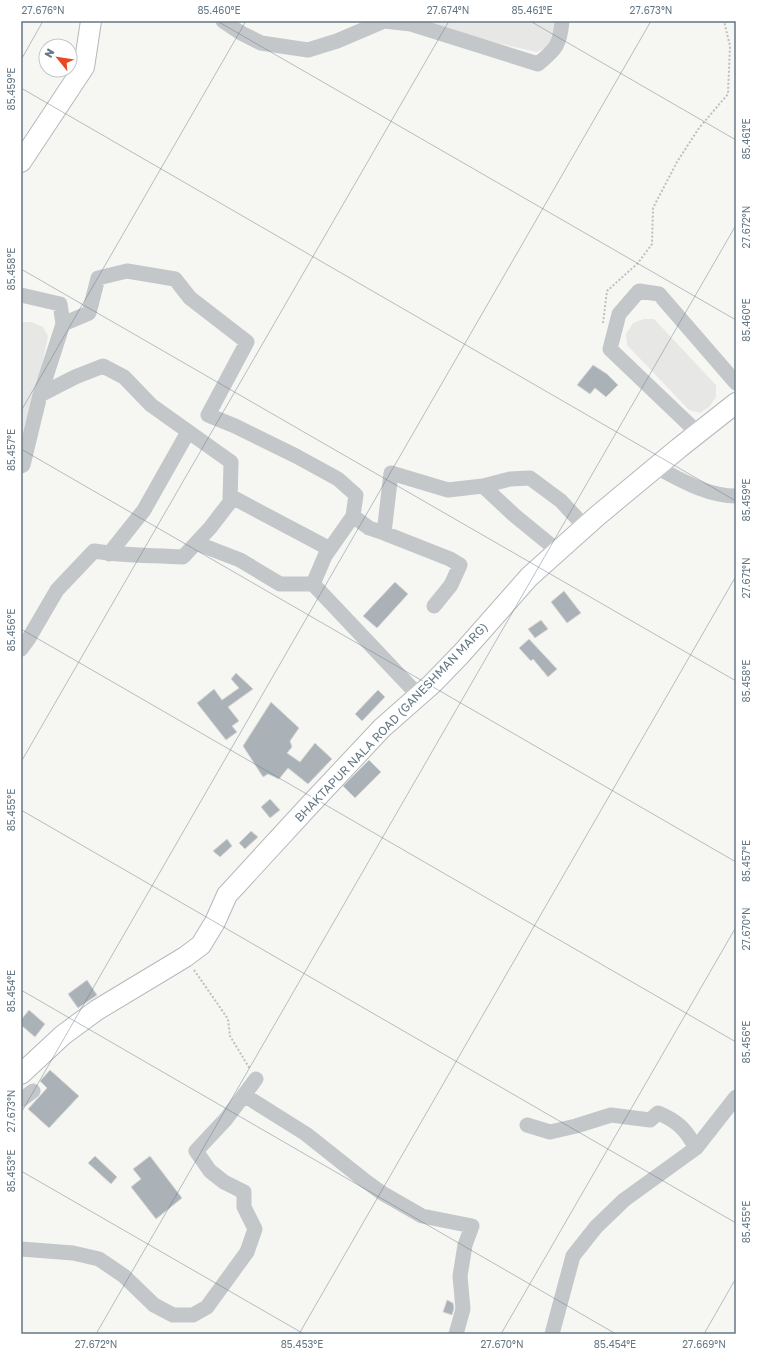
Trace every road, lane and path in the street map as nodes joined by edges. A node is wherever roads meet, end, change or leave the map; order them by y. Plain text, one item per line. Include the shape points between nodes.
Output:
1 (92, 21) edge
2 (223, 21) edge
3 (562, 21) edge
4 (724, 21) edge
5 (410, 23) edge
6 (25, 150) edge
7 (21, 295) edge
8 (63, 324) junction
9 (605, 327) dead end
10 (736, 383) edge
11 (40, 395) junction
12 (736, 403) edge
13 (188, 432) junction
14 (699, 434) junction
15 (21, 466) edge
16 (656, 467) junction
17 (483, 486) junction
18 (230, 496) junction
19 (736, 496) edge
20 (352, 516) junction
21 (585, 527) junction
22 (384, 533) junction
23 (196, 543) junction
24 (330, 549) junction
25 (558, 551) junction
26 (109, 554) junction
27 (313, 584) junction
28 (434, 606) dead end
29 (21, 649) edge
30 (418, 695) junction
31 (185, 957) junction
32 (21, 1074) edge
33 (256, 1079) joint
34 (244, 1095) junction
35 (736, 1097) edge
36 (527, 1125) dead end
37 (696, 1148) junction
38 (21, 1249) edge
39 (456, 1334) edge
40 (552, 1334) edge

1 - 6 main road via 84,67
2 - 5 street via 261,43 308,50 384,21
3 - 5 street via 561,36 555,50 538,64
4 - 9 path via 730,46 728,94 699,128 677,162 653,208 652,244 638,263 607,291 603,320
7 - 8 street via 60,304
8 - 11 street
8 - 20 street via 89,313 98,278 127,271 174,279 190,298 246,342 208,414 338,479 356,495
10 - 14 street via 659,294 640,291 618,314 610,349
11 - 13 street via 104,366 124,377 151,404
11 - 15 street
12 - 14 main road, BHAKTAPUR NALA ROAD (GANESHMAN MARG)
13 - 18 street via 231,462
13 - 26 street via 144,510
14 - 16 main road, BHAKTAPUR NALA ROAD (GANESHMAN MARG)
16 - 19 street via 695,487
16 - 21 main road, BHAKTAPUR NALA ROAD (GANESHMAN MARG)
17 - 21 street via 510,479 530,478 561,502
17 - 22 street via 448,490 391,473
17 - 25 street
18 - 23 street via 230,502
18 - 24 street
20 - 22 street via 369,528
20 - 24 street
21 - 25 main road, BHAKTAPUR NALA ROAD (GANESHMAN MARG)
22 - 28 street via 460,565 451,585
23 - 26 street via 183,557
23 - 27 street via 240,560 280,584
24 - 27 street
25 - 30 main road, BHAKTAPUR NALA ROAD (GANESHMAN MARG) via 529,577 432,684
26 - 29 street via 94,551 57,590
27 - 30 street
30 - 31 main road, BHAKTAPUR NALA ROAD (GANESHMAN MARG) via 382,728 228,895 201,946
31 - 32 main road, BHAKTAPUR NALA ROAD (GANESHMAN MARG) via 97,1010 63,1035
31 - 33 path via 228,1019 230,1036
33 - 34 street
34 - 38 street via 196,1151 210,1171 224,1182 244,1192 244,1207 254,1230 247,1252 207,1307 193,1316 173,1315 154,1305 124,1276 99,1259 73,1253
34 - 39 street via 306,1134 364,1180 422,1216 472,1226 465,1245 460,1276 463,1309
35 - 37 street
36 - 37 street via 550,1132 611,1115 650,1120 658,1113 671,1118 687,1132
37 - 40 street via 624,1200 596,1227 573,1256

